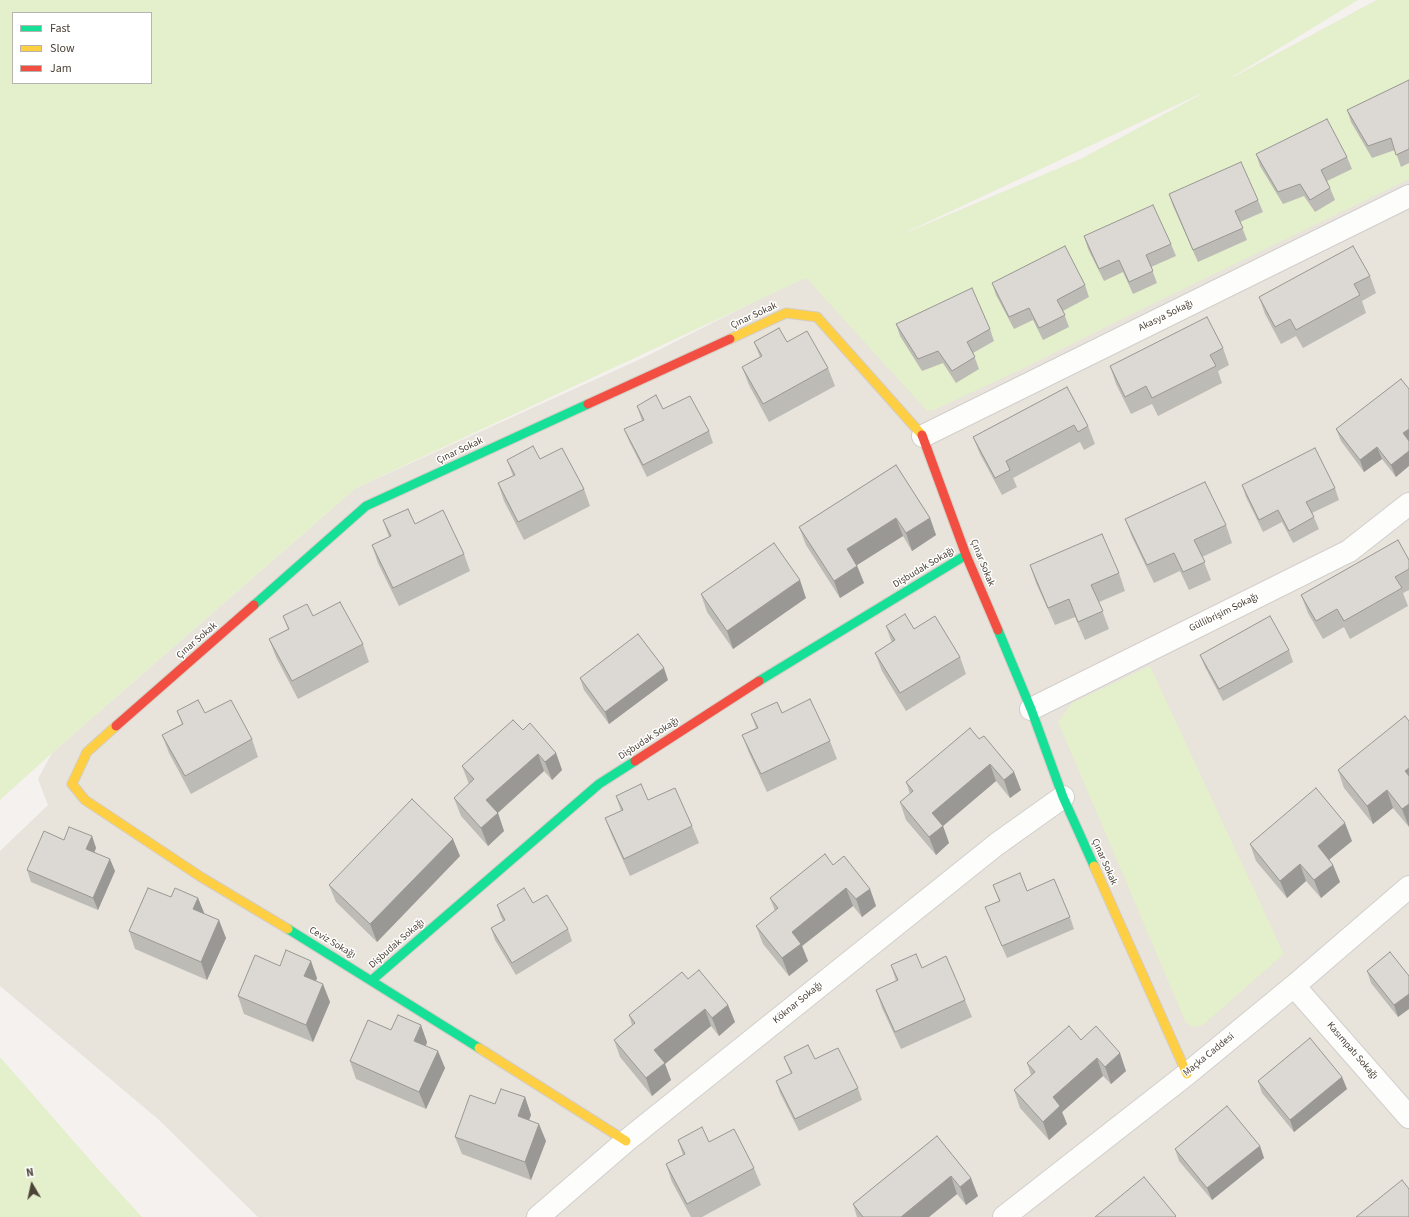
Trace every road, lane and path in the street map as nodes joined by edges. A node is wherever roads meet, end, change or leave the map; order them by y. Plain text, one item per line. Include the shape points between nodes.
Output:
1 (1409, 196) edge
2 (923, 436) junction
3 (1409, 504) edge
4 (966, 555) junction
5 (1031, 708) junction
6 (72, 784) joint
7 (1063, 797) junction
8 (1409, 887) edge
9 (372, 980) junction
10 (1294, 986) junction
11 (1187, 1074) junction
12 (1409, 1117) edge
13 (626, 1141) junction
14 (538, 1217) edge
15 (1004, 1217) edge

1 - 2 street, Akasya Sokağı
2 - 4 street, Çınar Sokak
2 - 6 street, Çınar Sokak via 817,317 786,313 366,506 86,752
3 - 5 street, Güllibrişim Sokağı via 1349,551
4 - 5 street, Çınar Sokak
4 - 9 street, Dişbudak Sokağı via 800,655 599,784
5 - 7 street, Çınar Sokak
6 - 9 street, Ceviz Sokağı via 85,800 201,877
7 - 11 street, Çınar Sokak
7 - 13 street, Köknar Sokağı via 997,844
8 - 10 street, Maçka Caddesi
9 - 13 street, Ceviz Sokağı
10 - 11 street, Maçka Caddesi
10 - 12 street, Kasımpatı Sokağı
11 - 15 street, Maçka Caddesi
13 - 14 street, Köknar Sokağı

